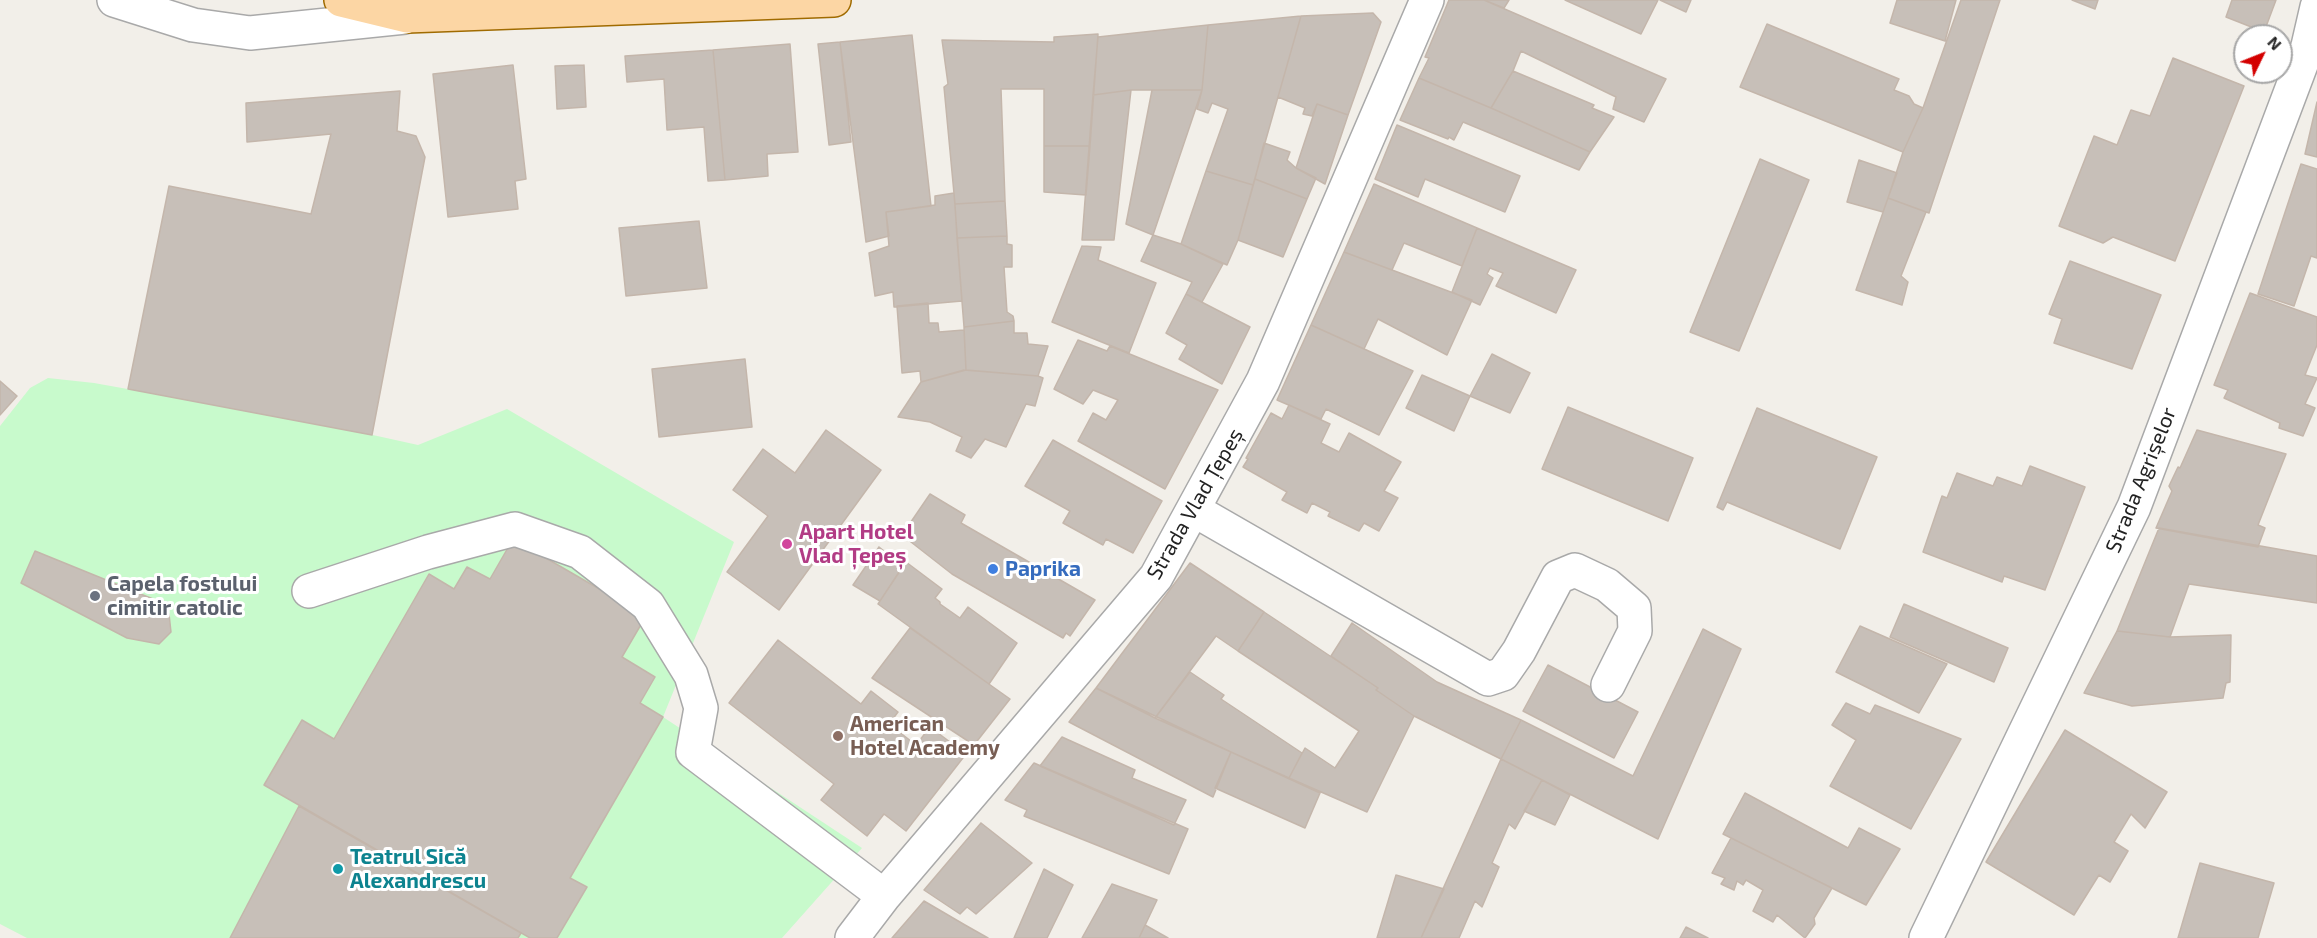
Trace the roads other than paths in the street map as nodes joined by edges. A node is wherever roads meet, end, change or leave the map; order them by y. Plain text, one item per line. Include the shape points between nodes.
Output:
1 (114, 0) edge
2 (341, 0) edge
3 (834, 0) edge
4 (1426, 0) edge
5 (2317, 7) edge
6 (407, 16) junction
7 (1194, 510) junction
8 (309, 591) dead end
9 (1608, 686) dead end
10 (884, 896) junction
11 (852, 938) edge
12 (1926, 938) edge

1 - 6 street via 193,25 250,33
2 - 6 main road
3 - 6 main road
4 - 7 street, Strada Vlad Țepeș via 1263,381
5 - 12 street, Strada Agrișelor via 2308,46 2134,507
7 - 9 street via 1488,679 1503,674 1519,651 1558,577 1575,570 1607,585 1634,608 1635,631
7 - 10 street, Strada Vlad Țepeș via 1156,577
8 - 10 street via 428,552 515,529 580,552 648,604 691,675 701,708 693,752
10 - 11 street, Strada Vlad Țepeș

